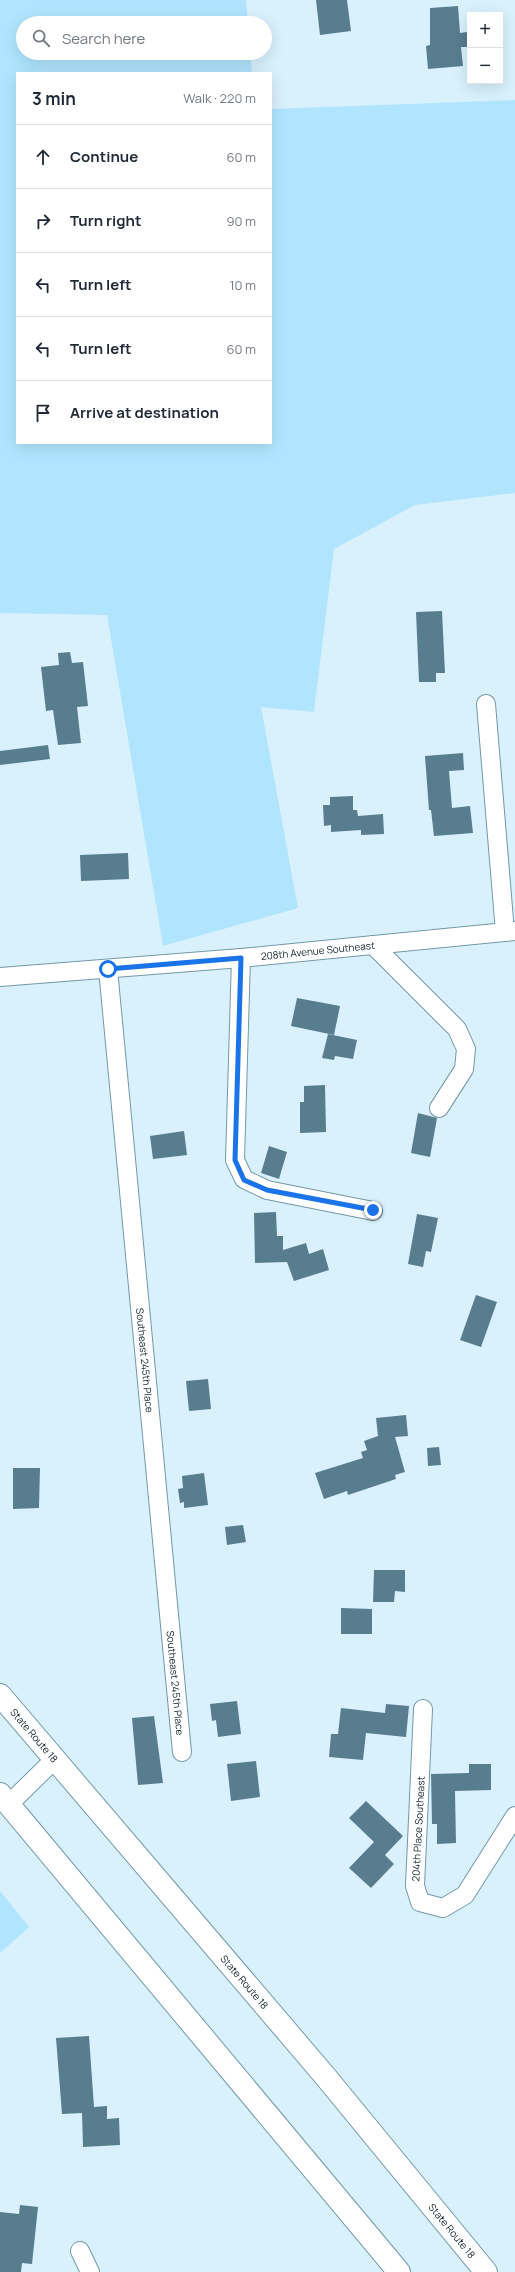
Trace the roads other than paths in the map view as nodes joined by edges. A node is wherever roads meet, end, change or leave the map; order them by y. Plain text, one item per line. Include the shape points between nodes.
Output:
1 (486, 704) dead end
2 (510, 932) edge
3 (374, 945) junction
4 (241, 958) junction
5 (108, 969) junction
6 (0, 977) edge
7 (439, 1108) dead end
8 (373, 1210) dead end
9 (0, 1695) edge
10 (424, 1709) dead end
11 (182, 1752) dead end
12 (55, 1759) junction
13 (4, 1799) edge
14 (515, 1816) edge
15 (80, 2251) dead end
16 (90, 2272) edge
17 (398, 2272) edge
18 (486, 2272) edge

1 - 2 street
2 - 3 street, 208th Avenue Southeast
3 - 4 street, 208th Avenue Southeast
3 - 7 street via 457,1029 466,1049 464,1069
4 - 5 street, 208th Avenue Southeast
4 - 8 street via 235,1160 244,1180 267,1190
5 - 6 street, 208th Avenue Southeast
5 - 11 street, Southeast 245th Place
9 - 12 highway, State Route 18
10 - 14 street, 204th Place Southeast via 415,1886 420,1902 443,1908 465,1895
12 - 13 street
12 - 18 highway, State Route 18 via 325,2076
13 - 17 highway
15 - 16 street

